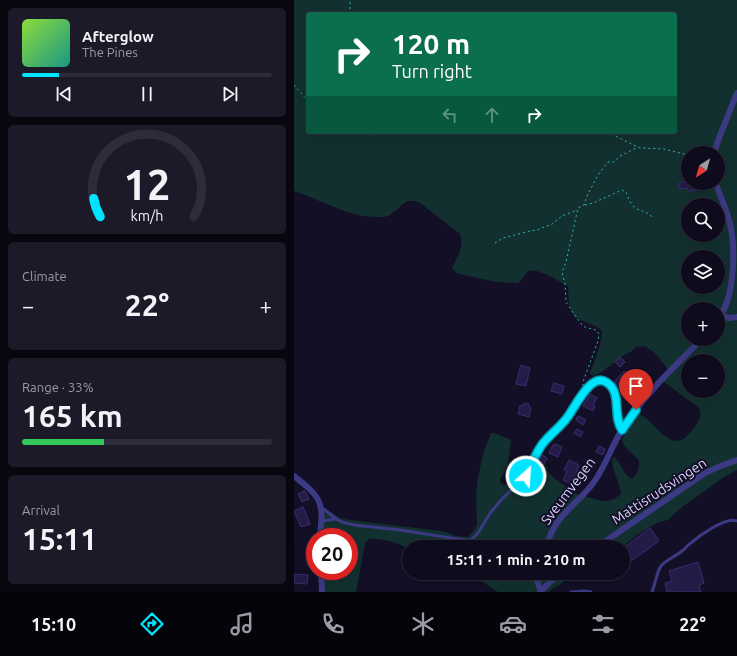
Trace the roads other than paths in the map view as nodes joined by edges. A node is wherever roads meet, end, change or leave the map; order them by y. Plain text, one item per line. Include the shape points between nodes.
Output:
1 (737, 93) edge
2 (716, 146) edge
3 (719, 190) edge
4 (725, 306) edge
5 (737, 317) edge
6 (725, 318) edge
7 (695, 346) edge
8 (622, 430) junction
9 (737, 460) edge
10 (294, 476) edge
11 (321, 509) junction
12 (336, 519) junction
13 (737, 521) edge
14 (321, 522) junction
15 (321, 528) edge
16 (548, 540) edge
17 (607, 540) edge
18 (321, 580) edge
19 (537, 580) edge
20 (554, 580) edge
21 (322, 592) edge
22 (541, 592) edge
23 (571, 592) edge
24 (592, 592) edge
25 (652, 592) edge

1 - 2 street
3 - 4 street via 731,224 734,247 730,294
5 - 6 street
7 - 8 street, Sveumvegen via 665,376
8 - 12 lane via 611,387 604,380 597,381 589,386 566,419 542,444 526,476 502,499 471,540 354,525
8 - 16 street, Sveumvegen via 600,473 560,520
9 - 17 street, Mattisrudsvingen via 705,474
10 - 11 street via 312,490
11 - 12 lane
11 - 14 street
12 - 14 lane
13 - 25 lane via 725,522 706,532 662,565
14 - 15 street
18 - 21 street
19 - 22 street
20 - 22 street
23 - 24 lane

